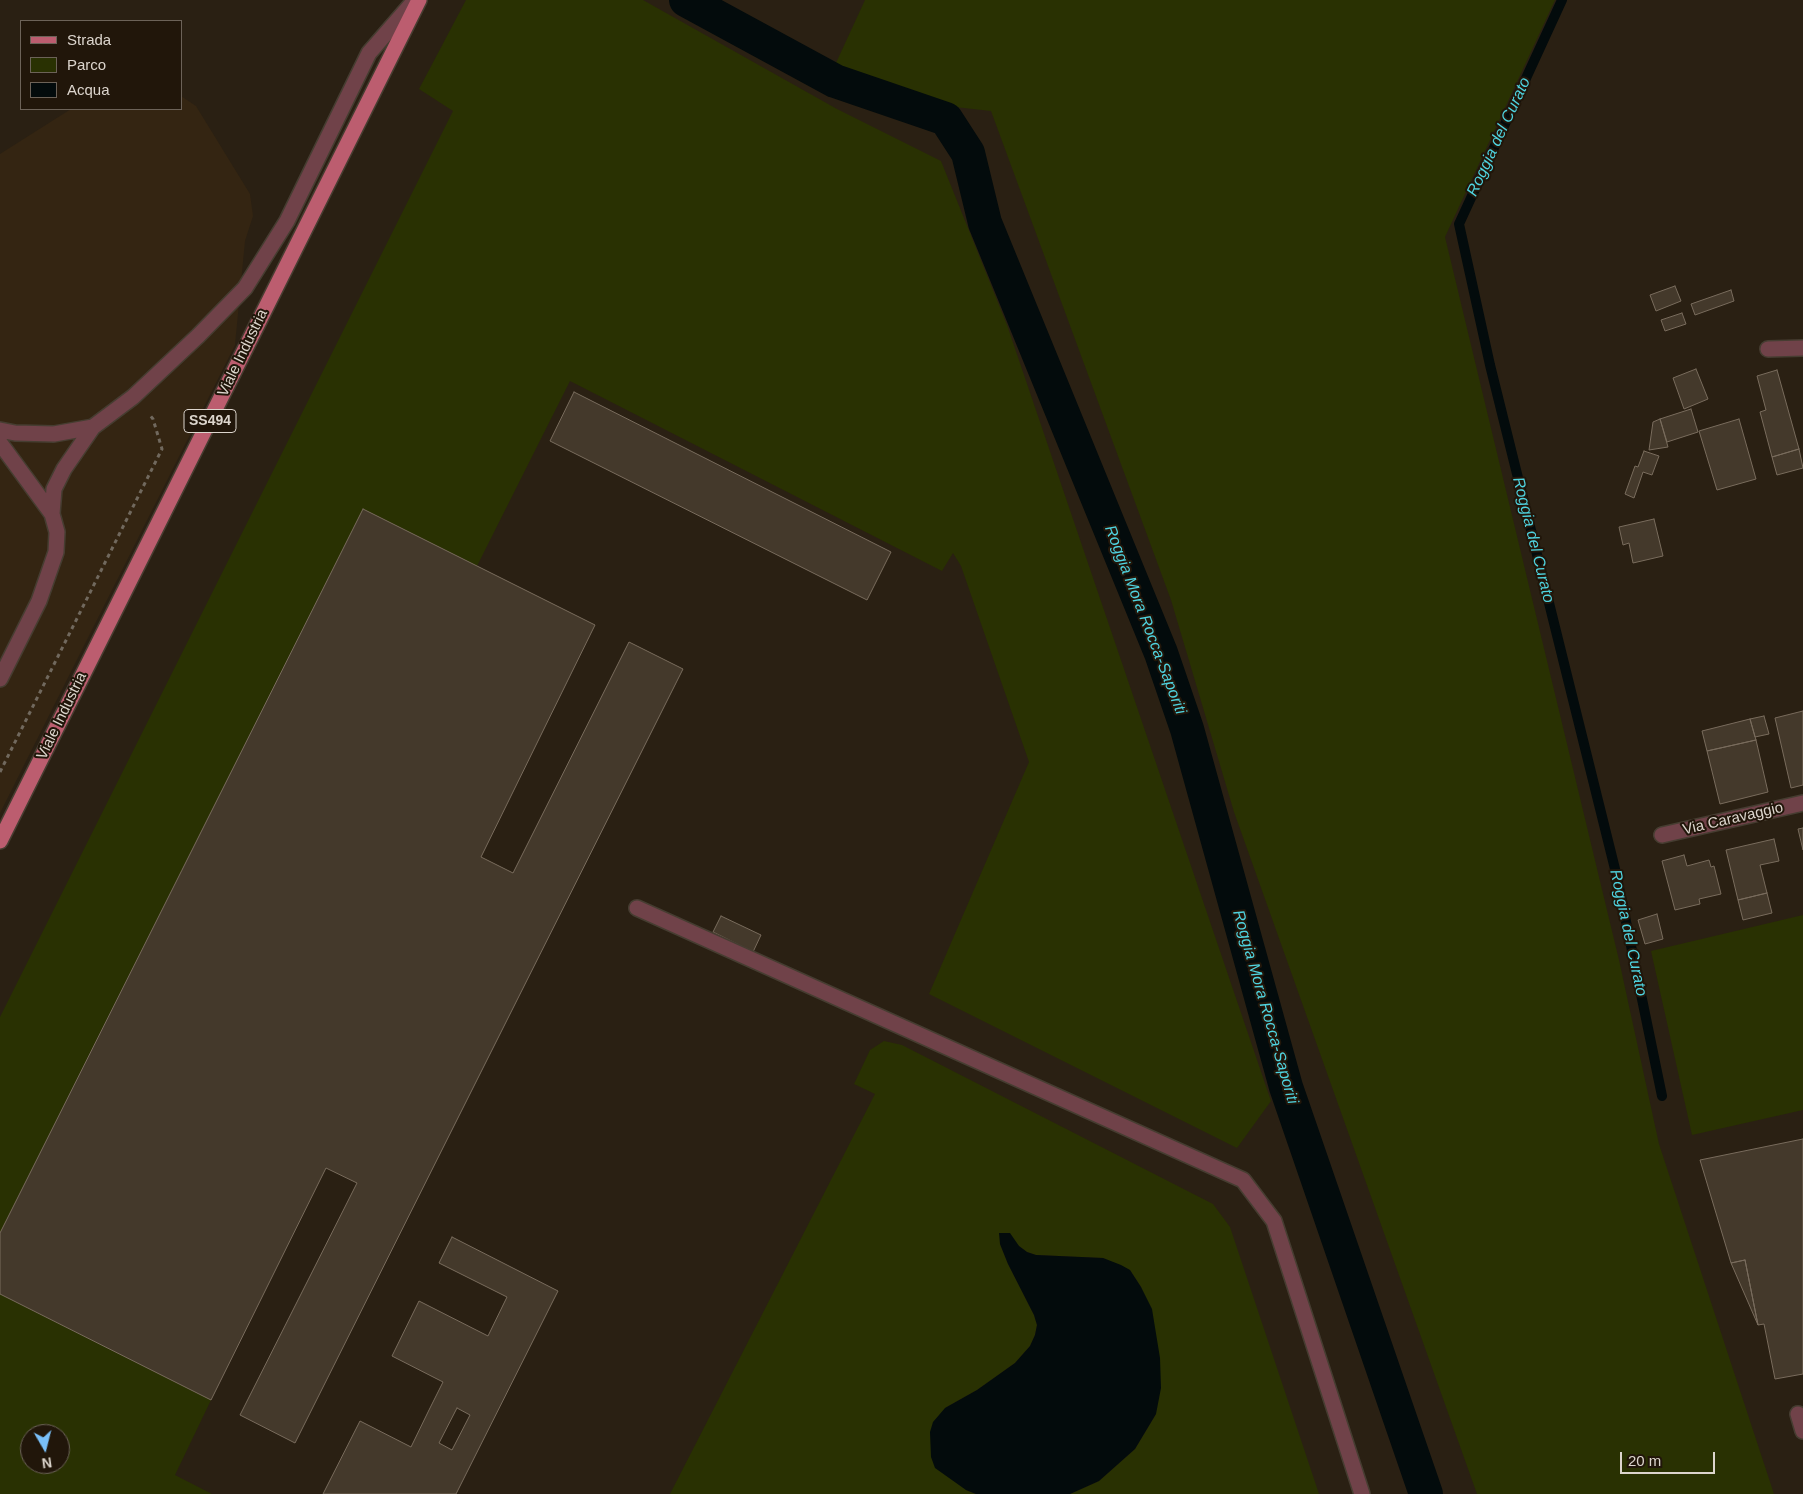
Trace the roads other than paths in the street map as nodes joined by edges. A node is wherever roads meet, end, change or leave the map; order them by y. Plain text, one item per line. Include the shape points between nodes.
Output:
1 (415, 0) edge
2 (419, 0) edge
3 (1803, 348) edge
4 (1768, 349) dead end
5 (93, 427) junction
6 (0, 430) edge
7 (0, 442) edge
8 (52, 514) junction
9 (0, 679) edge
10 (1803, 802) edge
11 (1662, 835) dead end
12 (0, 841) edge
13 (637, 908) dead end
14 (1798, 1414) dead end
15 (1803, 1431) edge
16 (1362, 1494) edge

1 - 5 street via 369,53 287,221 245,288 133,396
2 - 12 main road, Viale Industria / SS494
3 - 4 street
5 - 6 street via 54,434
5 - 8 street via 54,488
7 - 8 street
8 - 9 street via 57,532 56,552 39,601
10 - 11 street, Via Caravaggio
13 - 16 street via 1242,1180 1274,1221
14 - 15 street

